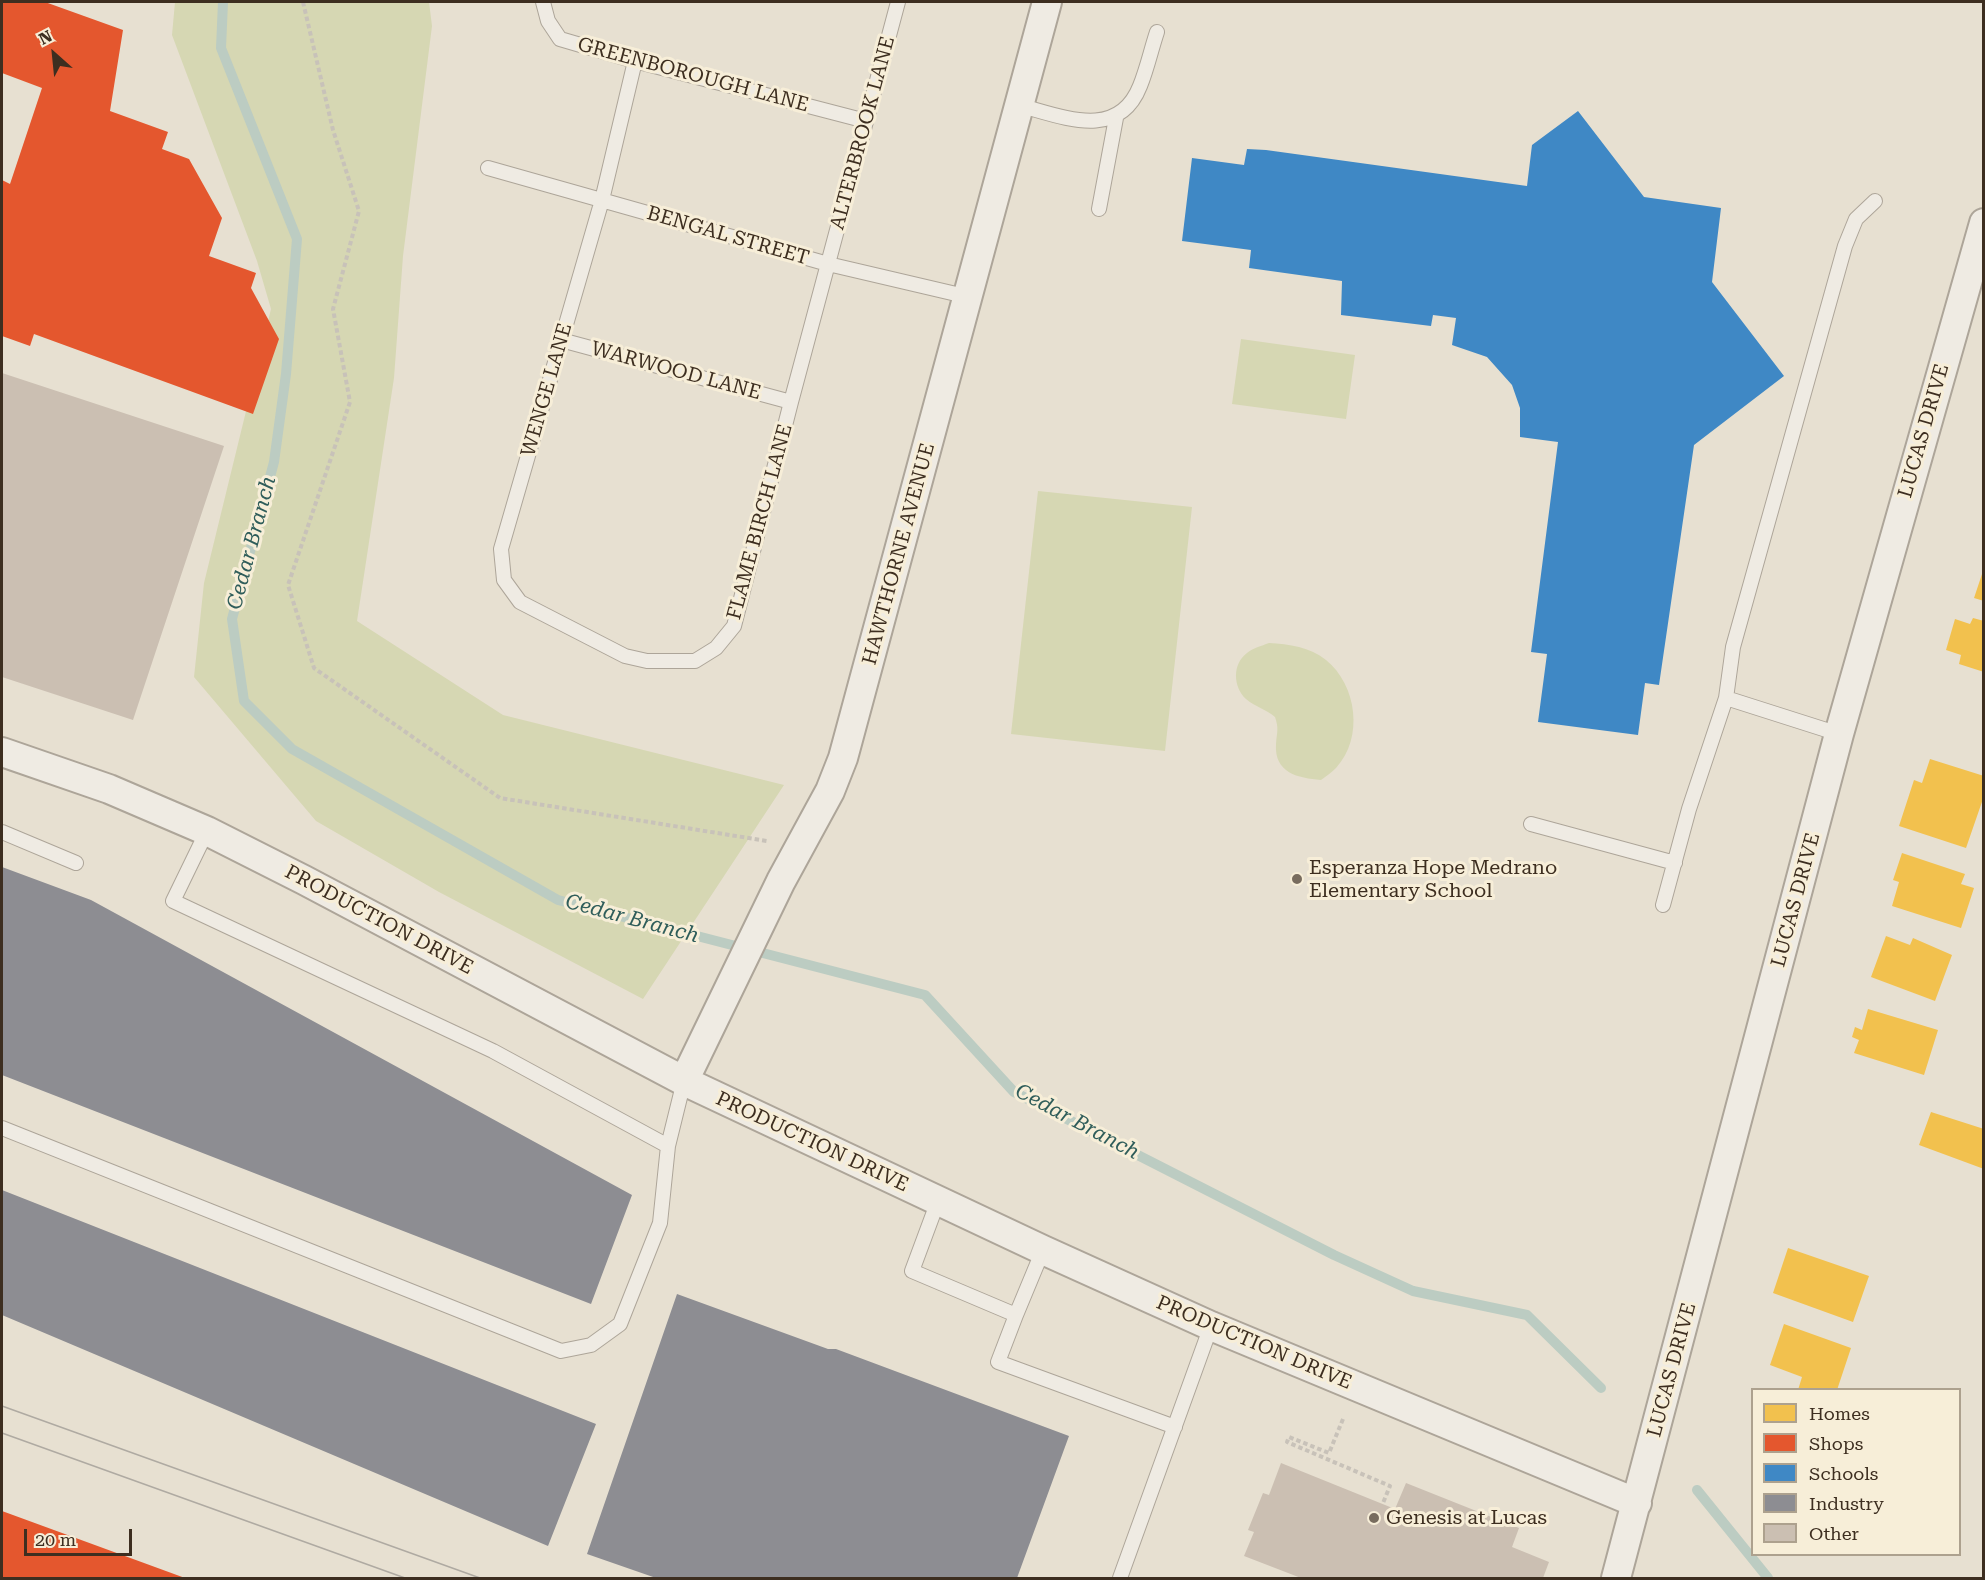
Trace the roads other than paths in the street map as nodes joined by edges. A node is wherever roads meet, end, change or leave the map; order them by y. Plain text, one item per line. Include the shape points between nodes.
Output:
1 (543, 2) edge
2 (897, 2) edge
3 (1047, 2) edge
4 (1156, 32) dead end
5 (635, 61) junction
6 (1018, 105) junction
7 (1116, 118) junction
8 (866, 121) junction
9 (488, 168) dead end
10 (602, 200) junction
11 (1875, 201) dead end
12 (1099, 209) dead end
13 (1983, 223) edge
14 (828, 264) junction
15 (969, 297) junction
16 (561, 340) junction
17 (791, 402) junction
18 (504, 580) joint
19 (1726, 698) junction
20 (1839, 734) junction
21 (2, 752) edge
22 (1531, 824) dead end
23 (207, 831) junction
24 (2, 832) edge
25 (76, 863) dead end
26 (1675, 863) junction
27 (1663, 905) dead end
28 (684, 1081) junction
29 (2, 1128) edge
30 (668, 1146) junction
31 (938, 1201) junction
32 (1043, 1250) junction
33 (1016, 1315) junction
34 (1211, 1326) junction
35 (1175, 1427) junction
36 (1637, 1503) junction
37 (1120, 1578) edge
38 (1616, 1578) edge

1 - 5 lane, GREENBOROUGH LANE via 548,21 560,39
2 - 8 lane, ALTERBROOK LANE
3 - 6 street, HAWTHORNE AVENUE
4 - 7 lane via 1140,88
5 - 8 lane, GREENBOROUGH LANE
5 - 10 lane, WENGE LANE
6 - 7 lane via 1084,121
6 - 15 street, HAWTHORNE AVENUE
7 - 12 lane
8 - 14 lane, ALTERBROOK LANE
9 - 10 lane, BENGAL STREET
10 - 14 lane, BENGAL STREET
10 - 16 lane, WENGE LANE
11 - 19 lane via 1856,219 1845,246 1732,647
13 - 20 street, LUCAS DRIVE
14 - 15 lane, BENGAL STREET
14 - 17 lane, FLAME BIRCH LANE
15 - 28 street, HAWTHORNE AVENUE via 843,758
16 - 17 lane, WARWOOD LANE
16 - 18 lane, WENGE LANE via 501,549
17 - 18 lane, FLAME BIRCH LANE via 734,626 716,648 695,661 647,661 625,656 520,602
19 - 20 lane
19 - 26 lane
20 - 36 street, LUCAS DRIVE
21 - 23 street, PRODUCTION DRIVE via 109,789
22 - 26 lane
23 - 28 street, PRODUCTION DRIVE
23 - 30 lane via 173,901 493,1051
24 - 25 lane
26 - 27 lane
28 - 30 lane
28 - 31 street, PRODUCTION DRIVE
29 - 30 lane via 561,1351 591,1345 620,1324 660,1223
31 - 32 street, PRODUCTION DRIVE
31 - 33 lane via 912,1271
32 - 33 lane
32 - 34 street, PRODUCTION DRIVE
33 - 35 lane via 998,1362
34 - 35 lane
34 - 36 street, PRODUCTION DRIVE
35 - 37 lane
36 - 38 street, LUCAS DRIVE

